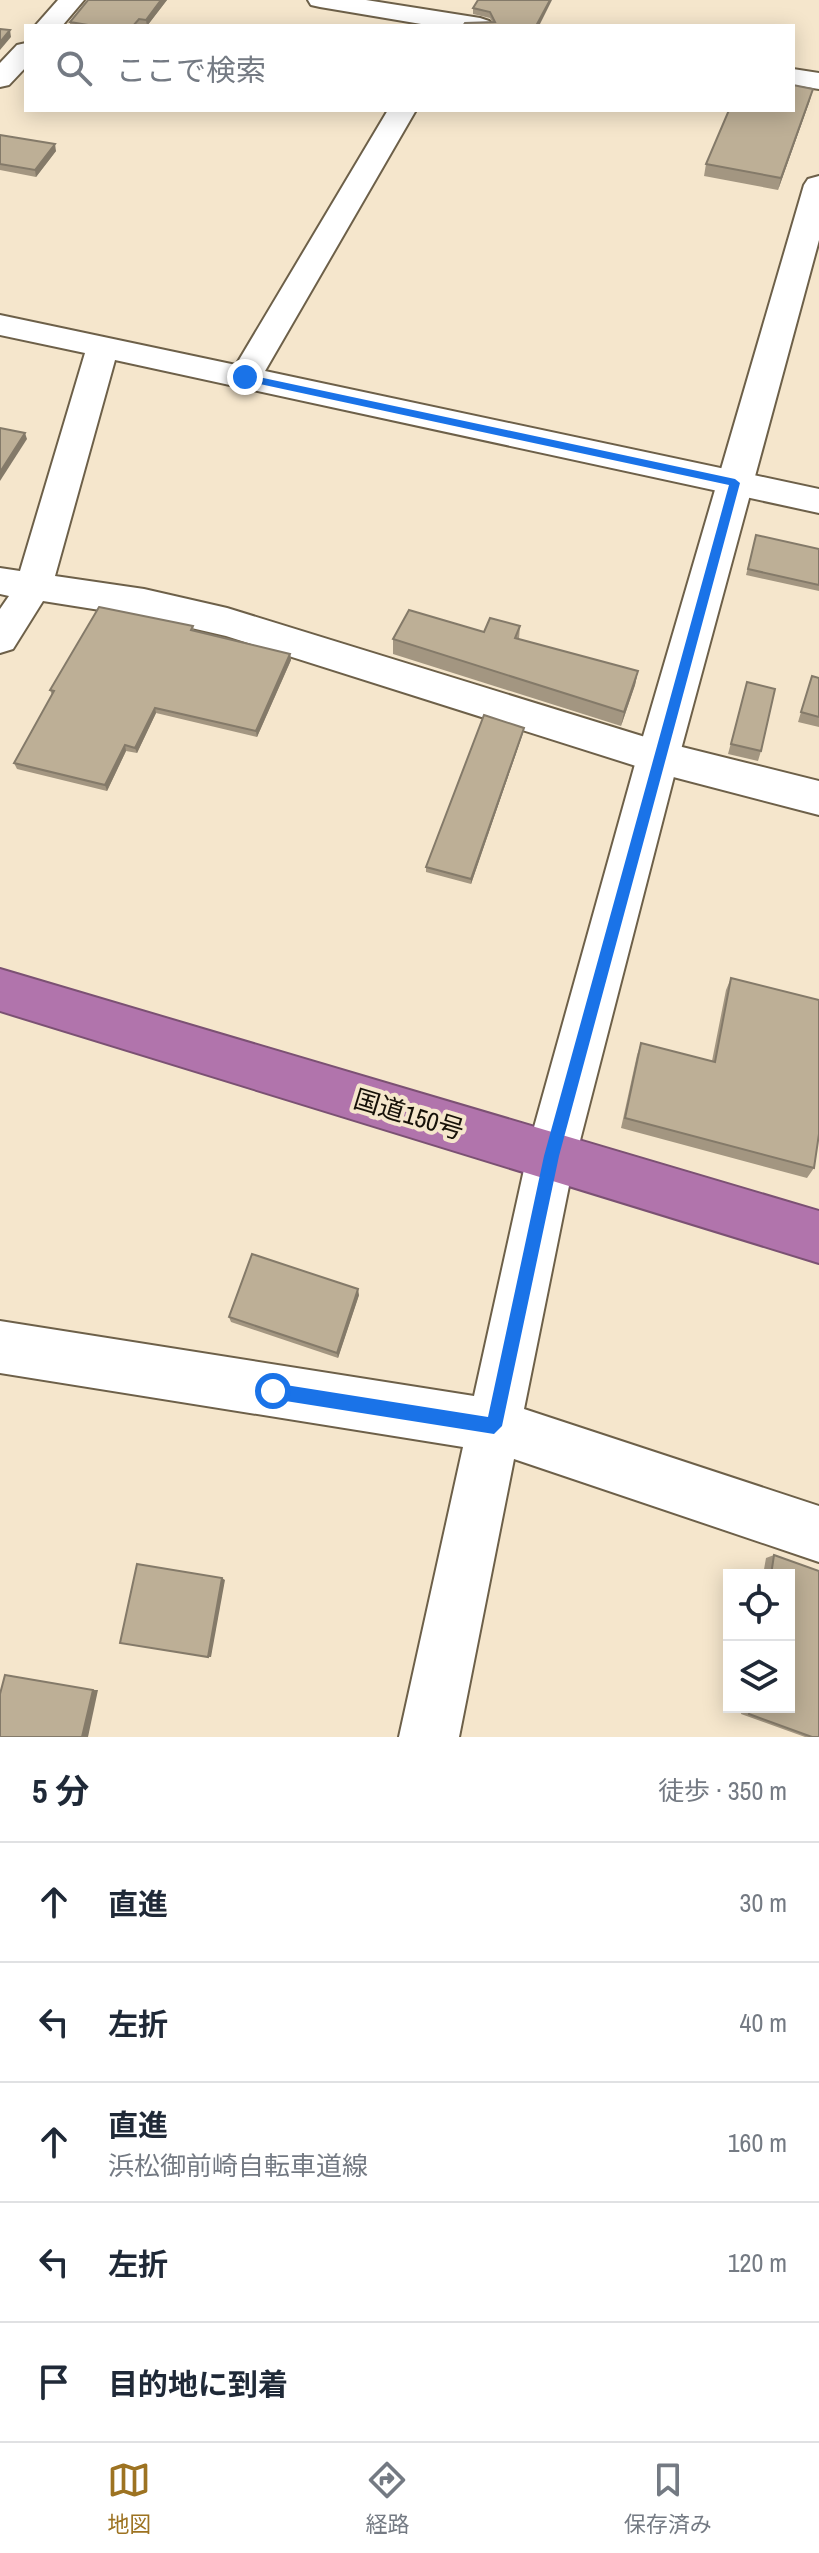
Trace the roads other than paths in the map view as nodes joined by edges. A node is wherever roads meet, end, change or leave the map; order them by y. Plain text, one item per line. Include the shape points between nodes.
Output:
1 (72, 0) edge
2 (320, 0) edge
3 (465, 18) edge
4 (50, 24) edge
5 (24, 53) edge
6 (795, 77) edge
7 (0, 79) edge
8 (819, 81) edge
9 (401, 112) edge
10 (819, 185) edge
11 (0, 325) edge
12 (103, 347) junction
13 (245, 377) junction
14 (735, 483) junction
15 (819, 501) edge
16 (17, 584) edge
17 (0, 639) edge
18 (658, 757) junction
19 (819, 798) edge
20 (0, 990) edge
21 (551, 1156) junction
22 (819, 1237) edge
23 (0, 1347) edge
24 (494, 1426) junction
25 (819, 1534) edge
26 (429, 1737) edge

1 - 4 street
2 - 3 street
5 - 7 street
6 - 8 street
9 - 13 street
10 - 14 main road
11 - 12 street
12 - 13 street
12 - 16 street
13 - 14 street
14 - 15 street
14 - 18 main road
16 - 17 street
16 - 18 street via 227,622
18 - 19 street
18 - 21 main road
20 - 21 highway, 国道150号
21 - 22 highway, 国道150号
21 - 24 street
23 - 24 street
24 - 25 street
24 - 26 street

